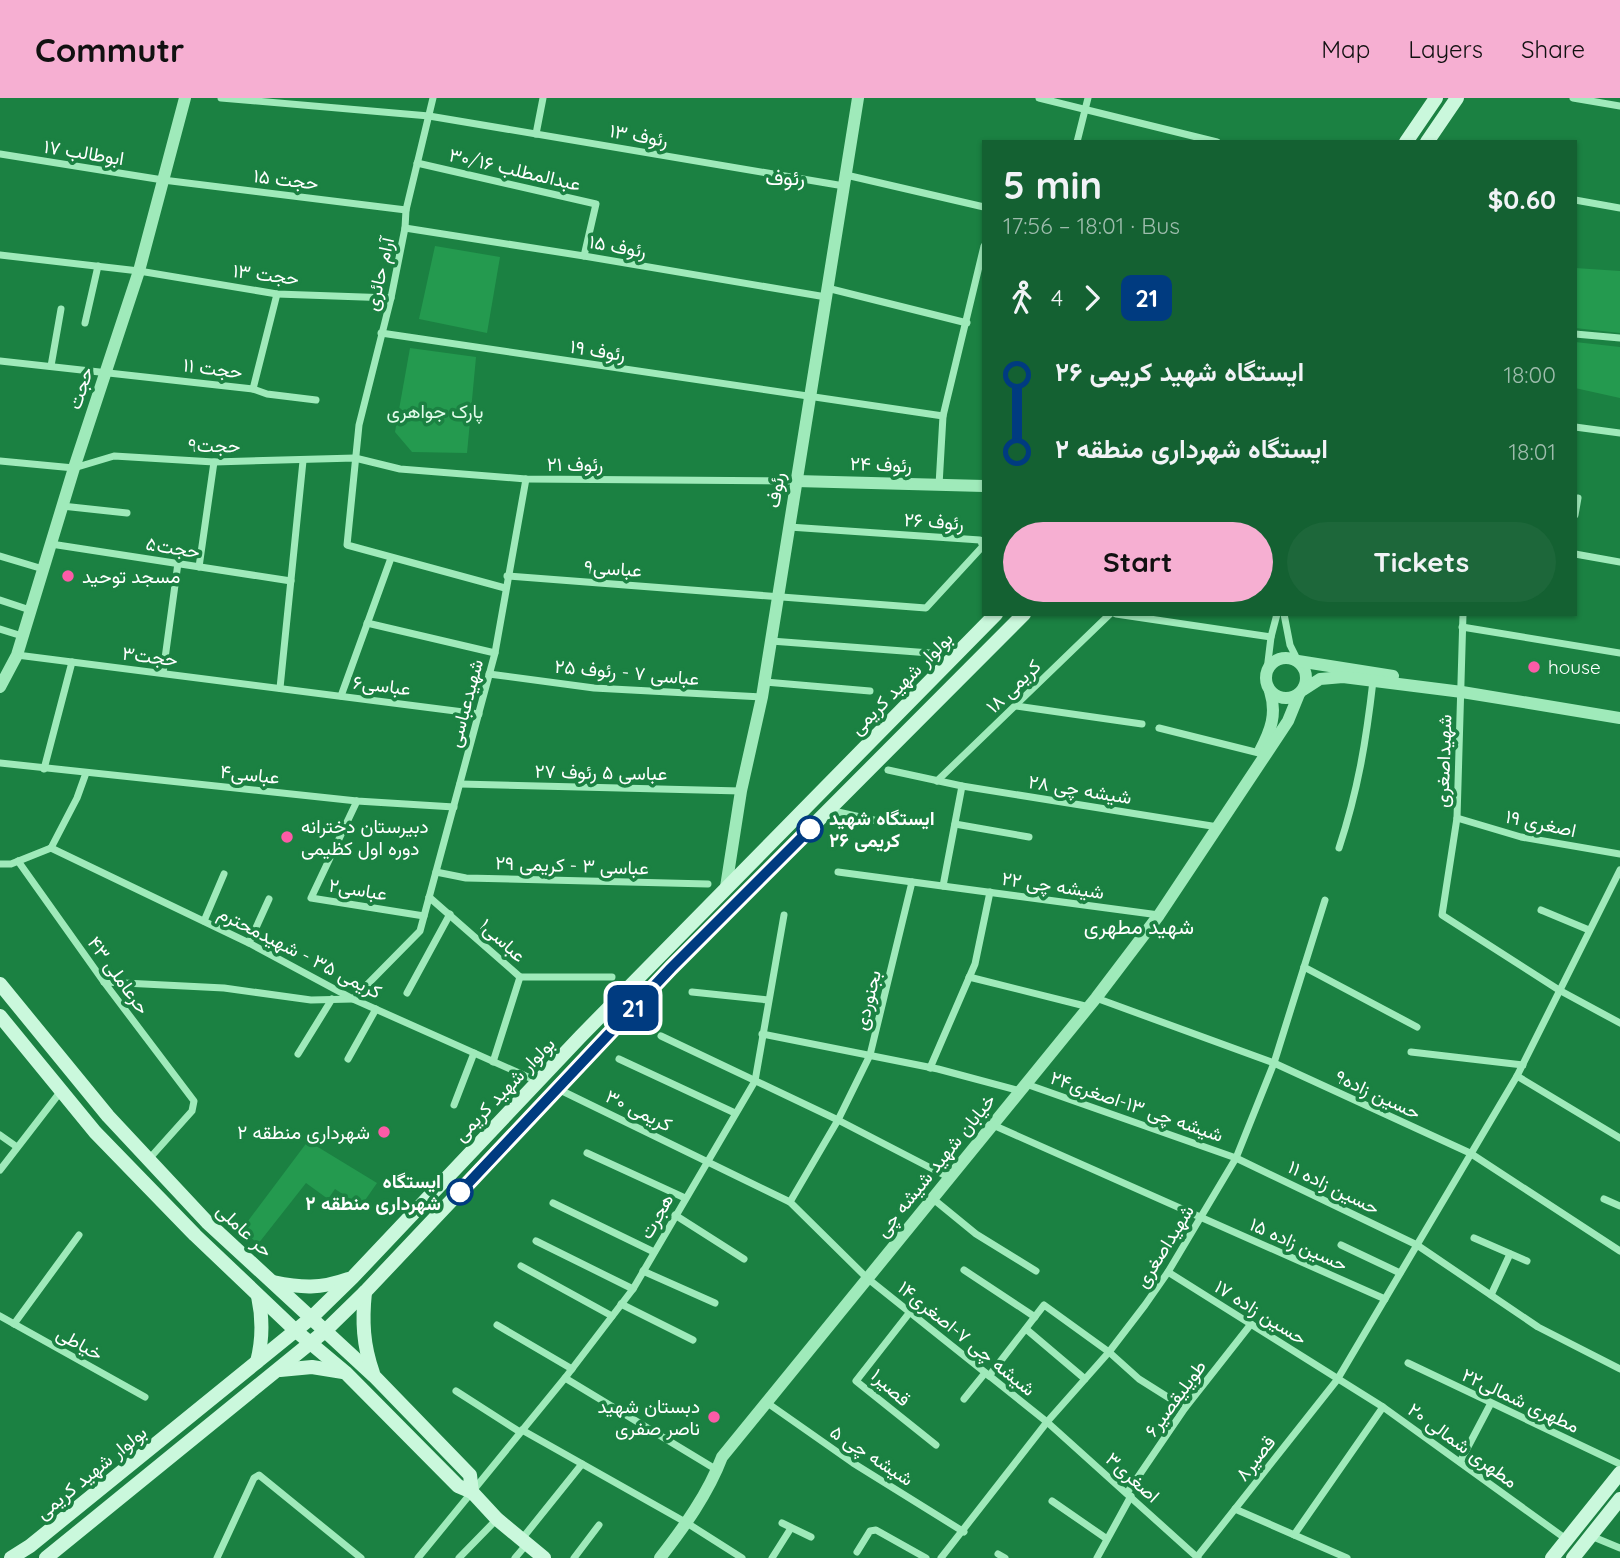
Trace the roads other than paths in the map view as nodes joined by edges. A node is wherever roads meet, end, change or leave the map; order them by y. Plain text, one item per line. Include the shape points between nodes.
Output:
1 (185, 98) edge
2 (221, 98) edge
3 (433, 98) edge
4 (543, 98) edge
5 (859, 98) edge
6 (1039, 98) edge
7 (1088, 98) edge
8 (1436, 98) edge
9 (1457, 98) edge
10 (1573, 98) edge
11 (266, 100) edge
12 (1620, 106) edge
13 (1085, 108) junction
14 (429, 116) junction
15 (536, 134) junction
16 (1077, 140) edge
17 (1209, 140) edge
18 (1407, 140) edge
19 (1428, 140) edge
20 (0, 155) edge
21 (418, 163) junction
22 (163, 180) junction
23 (845, 180) junction
24 (1577, 200) edge
25 (982, 206) edge
26 (1620, 208) edge
27 (406, 210) junction
28 (405, 228) junction
29 (0, 254) edge
30 (982, 255) edge
31 (584, 256) junction
32 (98, 266) junction
33 (139, 271) junction
34 (827, 293) junction
35 (278, 294) junction
36 (391, 298) junction
37 (61, 309) dead end
38 (85, 323) dead end
39 (967, 323) junction
40 (381, 333) junction
41 (1577, 334) edge
42 (1620, 338) edge
43 (0, 361) edge
44 (51, 366) junction
45 (106, 372) junction
46 (253, 388) junction
47 (810, 397) junction
48 (316, 400) dead end
49 (943, 416) junction
50 (1577, 427) edge
51 (1620, 433) edge
52 (355, 458) junction
53 (0, 461) edge
54 (303, 461) junction
55 (214, 462) junction
56 (74, 468) junction
57 (526, 479) junction
58 (796, 481) junction
59 (939, 485) junction
60 (982, 486) edge
61 (1578, 498) dead end
62 (1577, 504) edge
63 (62, 506) junction
64 (127, 513) dead end
65 (789, 527) junction
66 (982, 541) edge
67 (51, 544) junction
68 (982, 547) edge
69 (1577, 554) edge
70 (0, 556) edge
71 (391, 558) junction
72 (1620, 562) edge
73 (178, 564) junction
74 (199, 567) junction
75 (43, 569) junction
76 (507, 576) junction
77 (291, 581) junction
78 (505, 588) junction
79 (778, 595) junction
80 (0, 600) edge
81 (920, 608) joint
82 (30, 610) junction
83 (994, 616) edge
84 (1022, 616) edge
85 (1108, 616) edge
86 (1129, 616) edge
87 (1276, 616) edge
88 (1284, 616) edge
89 (1463, 616) edge
90 (367, 623) junction
91 (1462, 627) junction
92 (0, 629) edge
93 (22, 636) junction
94 (1271, 637) junction
95 (771, 641) junction
96 (495, 653) junction
97 (930, 653) dead end
98 (1620, 653) edge
99 (17, 655) junction
100 (1298, 661) junction
101 (72, 662) junction
102 (1267, 670) junction
103 (163, 673) junction
104 (489, 674) junction
105 (1373, 681) junction
106 (765, 682) junction
107 (0, 687) edge
108 (280, 688) junction
109 (870, 691) dead end
110 (1270, 691) junction
111 (1301, 692) junction
112 (1462, 692) junction
113 (341, 696) junction
114 (762, 697) junction
115 (1016, 706) junction
116 (479, 713) junction
117 (1620, 718) edge
118 (1143, 724) dead end
119 (1159, 728) dead end
120 (1259, 753) junction
121 (0, 763) edge
122 (44, 769) junction
123 (888, 770) dead end
124 (86, 773) junction
125 (937, 781) junction
126 (460, 784) junction
127 (962, 786) junction
128 (741, 791) junction
129 (1237, 795) junction
130 (357, 801) junction
131 (454, 807) junction
132 (829, 810) junction
133 (1457, 818) junction
134 (878, 821) dead end
135 (955, 824) junction
136 (1218, 827) junction
137 (1029, 837) dead end
138 (51, 848) junction
139 (1339, 848) dead end
140 (1620, 854) edge
141 (18, 861) junction
142 (0, 864) edge
143 (1620, 870) edge
144 (436, 872) junction
145 (838, 872) dead end
146 (224, 874) dead end
147 (912, 882) junction
148 (708, 884) dead end
149 (943, 886) junction
150 (726, 887) junction
151 (1616, 888) edge
152 (990, 892) junction
153 (429, 897) junction
154 (269, 899) dead end
155 (1325, 900) dead end
156 (1541, 910) dead end
157 (450, 914) junction
158 (784, 915) dead end
159 (1159, 915) junction
160 (424, 916) junction
161 (204, 921) junction
162 (1589, 930) junction
163 (249, 943) junction
164 (658, 956) junction
165 (1304, 967) junction
166 (671, 968) junction
167 (612, 976) dead end
168 (520, 977) junction
169 (969, 977) junction
170 (104, 982) junction
171 (0, 984) edge
172 (1559, 990) junction
173 (692, 992) dead end
174 (407, 993) dead end
175 (332, 999) junction
176 (353, 999) junction
177 (768, 1000) junction
178 (1093, 1003) junction
179 (376, 1009) junction
180 (0, 1016) edge
181 (1620, 1023) edge
182 (1418, 1027) dead end
183 (762, 1034) junction
184 (661, 1036) dead end
185 (1411, 1052) dead end
186 (474, 1053) junction
187 (298, 1054) dead end
188 (870, 1055) junction
189 (348, 1059) dead end
190 (619, 1059) dead end
191 (493, 1062) junction
192 (1274, 1063) junction
193 (1523, 1065) junction
194 (930, 1068) junction
195 (1517, 1076) junction
196 (755, 1081) junction
197 (537, 1082) junction
198 (557, 1088) junction
199 (1023, 1088) junction
200 (61, 1091) junction
201 (454, 1105) dead end
202 (735, 1113) junction
203 (838, 1120) junction
204 (993, 1125) junction
205 (0, 1135) edge
206 (1620, 1139) edge
207 (17, 1147) junction
208 (587, 1153) dead end
209 (1470, 1153) junction
210 (1236, 1158) junction
211 (148, 1159) junction
212 (706, 1160) junction
213 (0, 1170) edge
214 (950, 1178) junction
215 (685, 1198) junction
216 (933, 1198) junction
217 (1604, 1199) dead end
218 (790, 1202) junction
219 (553, 1203) dead end
220 (1620, 1206) edge
221 (675, 1215) junction
222 (1200, 1218) junction
223 (79, 1235) dead end
224 (1474, 1238) dead end
225 (536, 1241) dead end
226 (1341, 1245) dead end
227 (1417, 1245) junction
228 (1620, 1251) edge
229 (654, 1252) junction
230 (1510, 1254) junction
231 (744, 1259) dead end
232 (1527, 1261) dead end
233 (522, 1266) dead end
234 (643, 1270) junction
235 (964, 1270) dead end
236 (1036, 1272) dead end
237 (1168, 1272) junction
238 (1401, 1273) junction
239 (353, 1277) junction
240 (867, 1278) junction
241 (271, 1281) junction
242 (633, 1289) junction
243 (365, 1292) junction
244 (1491, 1295) junction
245 (258, 1296) junction
246 (1385, 1299) junction
247 (715, 1303) dead end
248 (621, 1304) junction
249 (910, 1312) junction
250 (612, 1316) junction
251 (1035, 1317) junction
252 (311, 1318) junction
253 (1, 1320) edge
254 (14, 1324) junction
255 (1251, 1324) junction
256 (497, 1325) dead end
257 (1026, 1329) junction
258 (296, 1331) junction
259 (325, 1331) junction
260 (693, 1340) dead end
261 (312, 1343) junction
262 (1109, 1352) junction
263 (257, 1362) junction
264 (1408, 1363) dead end
265 (572, 1369) junction
266 (1620, 1369) edge
267 (279, 1370) junction
268 (345, 1372) junction
269 (987, 1374) junction
270 (374, 1376) junction
271 (565, 1378) junction
272 (1085, 1379) junction
273 (1337, 1380) junction
274 (456, 1391) dead end
275 (145, 1398) dead end
276 (964, 1399) dead end
277 (766, 1402) junction
278 (1491, 1403) junction
279 (1384, 1407) junction
280 (1185, 1408) junction
281 (1047, 1422) junction
282 (521, 1431) junction
283 (936, 1446) dead end
284 (1460, 1462) junction
285 (582, 1464) junction
286 (1620, 1464) edge
287 (717, 1470) junction
288 (1620, 1473) edge
289 (472, 1492) junction
290 (1129, 1494) junction
291 (1620, 1499) edge
292 (1052, 1501) dead end
293 (1235, 1509) junction
294 (497, 1520) junction
295 (687, 1523) junction
296 (782, 1523) dead end
297 (599, 1525) dead end
298 (791, 1528) junction
299 (964, 1532) junction
300 (1294, 1535) junction
301 (1590, 1536) junction
302 (811, 1537) dead end
303 (1107, 1539) junction
304 (1567, 1540) junction
305 (523, 1543) junction
306 (1620, 1548) edge
307 (857, 1552) dead end
308 (1198, 1557) edge
309 (11, 1558) edge
310 (46, 1558) edge
311 (216, 1558) edge
312 (361, 1558) edge
313 (418, 1558) edge
314 (459, 1558) edge
315 (515, 1558) edge
316 (544, 1558) edge
317 (574, 1558) edge
318 (660, 1558) edge
319 (742, 1558) edge
320 (772, 1558) edge
321 (926, 1558) edge
322 (941, 1558) edge
323 (1097, 1558) edge
324 (1347, 1558) edge
325 (1552, 1558) edge
326 (1573, 1558) edge

1 - 22 street, حجت
2 - 11 street, رئوف ۱۳
3 - 14 street, آرام حائری
4 - 15 street
5 - 23 street, رئوف
6 - 13 street
7 - 13 street
8 - 18 main road
9 - 19 main road
10 - 12 street
11 - 14 street, رئوف ۱۳
13 - 16 street
13 - 17 street
14 - 15 street, رئوف ۱۳
14 - 21 street, آرام حائری
15 - 23 street, رئوف ۱۳
20 - 22 street, ابوطالب ۱۷
21 - 27 street, آرام حائری
21 - 31 street, عبدالمطلب ۳۰/۱۶ via 596,204
22 - 27 street, حجت ۱۵
22 - 33 street, حجت
23 - 25 street, رئوف ۱۳
23 - 34 street, رئوف
24 - 26 street
27 - 28 street, آرام حائری
28 - 31 street, رئوف ۱۵
28 - 36 street, آرام حائری
29 - 32 street, حجت ۱۳
30 - 39 street
31 - 34 street, رئوف ۱۵
32 - 33 street, حجت ۱۳
32 - 38 street
33 - 35 street, حجت ۱۳
33 - 45 street, حجت
34 - 39 street, رئوف ۱۵
34 - 47 street, رئوف
35 - 36 street, حجت ۱۳
35 - 46 street
36 - 40 street, آرام حائری
37 - 44 street
39 - 49 street
40 - 47 street, رئوف ۱۹
40 - 52 street, آرام حائری
41 - 42 street
43 - 44 street, حجت ۱۱
44 - 45 street, حجت ۱۱
45 - 46 street, حجت ۱۱
45 - 56 street, حجت
46 - 48 street, حجت ۱۱
47 - 49 street, رئوف ۱۹
47 - 58 street, رئوف
49 - 59 street
50 - 51 street
52 - 54 street, حجت۹
52 - 57 street, رئوف ۲۱ via 400,469
52 - 71 street, آرام حائری via 347,545
53 - 56 street
54 - 55 street, حجت۹
54 - 77 street
55 - 56 street, حجت۹ via 114,456
55 - 74 street
56 - 63 street, حجت
57 - 58 street, رئوف ۲۱
57 - 76 street, شهیدعباسی
58 - 59 street, رئوف ۲۴
58 - 65 street, رئوف
59 - 60 street, رئوف ۲۴
61 - 62 street
63 - 64 street
63 - 67 street, حجت
65 - 66 street, رئوف ۲۶
65 - 79 street, رئوف
67 - 73 street, حجت۵
67 - 75 street, حجت
68 - 81 street, رئوف ۲۶ via 930,605
69 - 72 street
70 - 75 street
71 - 78 street
71 - 90 street
73 - 74 street, حجت۵
73 - 103 street
74 - 77 street, حجت۵
75 - 82 street, حجت
76 - 78 street, شهیدعباسی
76 - 79 street, عباسی۹
77 - 108 street
78 - 96 street, شهیدعباسی
79 - 81 street, عباسی۹
79 - 95 street, رئوف
80 - 82 street
82 - 93 street, حجت
83 - 150 main road, بولوار شهید کریمی
84 - 132 main road, بولوار شهید کریمی
85 - 115 street, کریمی ۱۸
86 - 94 street
87 - 94 street
88 - 100 street
89 - 91 street, شهیداصغری
90 - 96 street
90 - 113 street
91 - 98 street
91 - 112 street, شهیداصغری
92 - 93 street
93 - 99 street, حجت
94 - 102 street
95 - 97 street
95 - 106 street, رئوف
96 - 104 street, شهیدعباسی
99 - 101 street, حجت۳
99 - 107 street, حجت
100 - 102 street via 1283,658
100 - 111 street via 1307,675
100 - 112 street via 1381,673
101 - 103 street, حجت۳
101 - 122 street
102 - 110 street
103 - 108 street, حجت۳
104 - 114 street, عباسی ۷ - رئوف ۲۵ via 594,688
104 - 116 street, شهیدعباسی
105 - 111 street via 1330,677
105 - 112 street
105 - 139 street via 1362,766
106 - 109 street
106 - 114 street, رئوف
108 - 113 street, عباسی۶
110 - 111 street via 1284,698
110 - 120 street, خیابان شهید شیشه چی via 1273,722
111 - 129 street, خیابان شهید شیشه چی via 1288,722
112 - 117 street
112 - 133 street, شهیداصغری
113 - 116 street, عباسی۶
114 - 128 street, رئوف
115 - 118 street
115 - 125 street, کریمی ۱۸
116 - 126 street, شهیدعباسی
119 - 120 street
120 - 129 street, خیابان شهید شیشه چی
121 - 122 street, عباسی۴
122 - 124 street, عباسی۴
123 - 125 street, شیشه چی ۲۸
124 - 130 street, عباسی۴
124 - 138 street
125 - 127 street, شیشه چی ۲۸
126 - 128 street, عباسی ۵ رئوف ۲۷
126 - 131 street, شهیدعباسی
127 - 135 street
127 - 136 street, شیشه چی ۲۸
128 - 150 street, رئوف
129 - 136 street, خیابان شهید شیشه چی
130 - 131 street, عباسی۴
130 - 160 street, عباسی۲ via 311,898
131 - 144 street, شهیدعباسی
132 - 134 street
132 - 166 main road, بولوار شهید کریمی
133 - 140 street, اصغری ۱۹ via 1521,837
133 - 172 street, شهیداصغری via 1442,915
135 - 137 street
135 - 149 street
136 - 159 street, خیابان شهید شیشه چی
138 - 141 street
138 - 161 street, کریمی ۳۵ - شهیدمحترم
141 - 142 street
141 - 170 street, حرعاملی ۴۳
143 - 151 street, قصیر۸
144 - 148 street, عباسی ۳ - کریمی ۲۹ via 466,878
144 - 153 street, شهیدعباسی
145 - 147 street, شیشه چی ۲۲
146 - 161 street
147 - 149 street, شیشه چی ۲۲
147 - 188 street, بجنوردی
149 - 152 street, شیشه چی ۲۲
150 - 164 main road, بولوار شهید کریمی
151 - 162 street, قصیر۸
152 - 159 street, شیشه چی ۲۲
152 - 169 street
153 - 157 street, عباسی۱
153 - 160 street, شهیدعباسی
154 - 163 street
155 - 165 street, شهیداصغری
156 - 162 street
157 - 168 street, عباسی۱
157 - 174 street
158 - 177 street, هجرت
159 - 178 street, خیابان شهید شیشه چی
160 - 176 street, شهیدعباسی via 420,931
161 - 163 street, کریمی ۳۵ - شهیدمحترم
162 - 172 street, قصیر۸
163 - 176 street, کریمی ۳۵ - شهیدمحترم
164 - 166 main road
164 - 197 main road, بولوار شهید کریمی
165 - 182 street
165 - 192 street, شهیداصغری
166 - 198 main road, بولوار شهید کریمی
167 - 168 street
168 - 191 street, عباسی۱
169 - 178 street, حسین زاده۹
169 - 194 street
170 - 175 street
170 - 211 street, حرعاملی ۴۳ via 194,1101 192,1111
171 - 211 main road, حر عاملی
172 - 181 street
172 - 193 street, قصیر۸
173 - 177 street
175 - 176 street
175 - 187 street
176 - 179 street, کریمی ۳۵ - شهیدمحترم
177 - 183 street, هجرت
178 - 192 street, حسین زاده۹
178 - 199 street, خیابان شهید شیشه چی
179 - 186 street, کریمی ۳۵ - شهیدمحترم
179 - 189 street
180 - 200 main road, حر عاملی
183 - 188 street, شیشه چی ۱۳-اصغری۲۴
183 - 196 street, هجرت
184 - 196 street
185 - 193 street
186 - 191 street, کریمی ۳۵ - شهیدمحترم
186 - 201 street
188 - 194 street, شیشه چی ۱۳-اصغری۲۴
188 - 203 street, بجنوردی
190 - 202 street
191 - 197 street, کریمی ۳۵ - شهیدمحترم
192 - 209 street, حسین زاده۹
192 - 210 street, شهیداصغری
193 - 195 street, قصیر۸
194 - 199 street, شیشه چی ۱۳-اصغری۲۴
195 - 206 street
195 - 209 street, قصیر۸
196 - 202 street, هجرت
196 - 203 street
197 - 239 main road, بولوار شهید کریمی
198 - 212 street, کریمی ۳۰
198 - 243 main road, بولوار شهید کریمی
199 - 204 street, خیابان شهید شیشه چی
199 - 210 street, شیشه چی ۱۳-اصغری۲۴
200 - 207 street
200 - 245 main road, حر عاملی via 103,1140
202 - 212 street, هجرت
203 - 214 street
203 - 218 street, بجنوردی
204 - 214 street, خیابان شهید شیشه چی
204 - 222 street, حسین زاده ۱۵
205 - 207 street
207 - 213 street
208 - 215 street
209 - 227 street, قصیر۸
209 - 228 street, حسین زاده۹
210 - 222 street, شهیداصغری
210 - 227 street, حسین زاده ۱۱
211 - 241 main road, حر عاملی via 206,1222
212 - 215 street, هجرت
212 - 218 street, کریمی ۳۰
214 - 216 street, خیابان شهید شیشه چی
215 - 221 street, هجرت
216 - 236 street via 976,1234
216 - 240 street, خیابان شهید شیشه چی
217 - 220 street
218 - 240 street, شیشه چی ۷-اصغری۱۴
219 - 229 street
221 - 229 street, هجرت
221 - 231 street
222 - 237 street, شهیداصغری
222 - 246 street, حسین زاده ۱۵
223 - 254 street
224 - 230 street
225 - 242 street
226 - 238 street
227 - 238 street, قصیر۸
227 - 244 street, حسین زاده ۱۱
229 - 234 street, هجرت
230 - 232 street
230 - 244 street
233 - 250 street
234 - 242 street, هجرت
234 - 247 street
235 - 251 street
237 - 255 street, حسین زاده ۱۷
237 - 262 street, شهیداصغری
238 - 246 street, قصیر۸
239 - 241 main road via 327,1286 299,1288
239 - 252 main road, بولوار شهید کریمی
240 - 249 street, شیشه چی ۷-اصغری۱۴
240 - 277 street, خیابان شهید شیشه چی
241 - 252 main road, حر عاملی
242 - 248 street, هجرت
243 - 259 main road, بولوار شهید کریمی
243 - 270 main road via 365,1349
244 - 266 street, حسین زاده ۱۱ via 1538,1327
245 - 258 main road, حر عاملی
245 - 263 main road via 263,1317
246 - 273 street, قصیر۸
248 - 250 street, هجرت
248 - 260 street
249 - 269 street, شیشه چی ۷-اصغری۱۴
249 - 283 street, قصیر۱ via 856,1381
250 - 265 street, هجرت
251 - 257 street
251 - 262 street via 1044,1305
252 - 258 main road, بولوار شهید کریمی
252 - 259 main road, حر عاملی
253 - 254 street, خیاطی
254 - 275 street, خیاطی
255 - 273 street, حسین زاده ۱۷
255 - 280 street, طویلیقصیر۶
256 - 265 street
257 - 269 street
257 - 272 street
258 - 261 main road, حر عاملی
258 - 263 main road, بولوار شهید کریمی
259 - 261 main road, بولوار شهید کریمی
259 - 270 main road, حر عاملی
261 - 267 main road, بولوار شهید کریمی
261 - 268 main road, حر عاملی
262 - 272 street, شهیداصغری
262 - 280 street via 1139,1379
263 - 309 main road, بولوار شهید کریمی
264 - 278 street, مطهری شمالی۲۲
265 - 271 street, هجرت
267 - 268 main road via 312,1367
267 - 310 main road, بولوار شهید کریمی
268 - 289 main road, حر عاملی via 458,1486
269 - 276 street
269 - 281 street, شیشه چی ۷-اصغری۱۴
270 - 289 main road, حر عاملی via 470,1475
271 - 282 street, هجرت
271 - 287 street
272 - 281 street, شهیداصغری
273 - 279 street, مطهری شمالی ۲۰
273 - 293 street, قصیر۸
274 - 282 street
277 - 287 street, خیابان شهید شیشه چی via 722,1457
277 - 299 street, شیشه چی ۵
278 - 284 street
278 - 286 street, مطهری شمالی۲۲
279 - 284 street, مطهری شمالی ۲۰
279 - 300 street
280 - 290 street, طویلیقصیر۶
281 - 290 street, اصغری۳
281 - 299 street, شهیداصغری
282 - 285 street
282 - 289 street, هجرت
284 - 304 street, مطهری شمالی ۲۰
285 - 295 street
285 - 305 street
287 - 295 street, خیابان شهید شیشه چی
288 - 304 main road
289 - 294 main road, حر عاملی
289 - 313 street, هجرت
290 - 303 street, طویلیقصیر۶
290 - 308 street, اصغری۳
291 - 301 main road
292 - 303 street
293 - 300 street
293 - 308 street, قصیر۸
294 - 305 main road, حر عاملی
294 - 314 street
295 - 318 street, خیابان شهید شیشه چی
295 - 319 street
296 - 298 street
297 - 317 street
298 - 302 street
298 - 320 street
299 - 322 street, شهیداصغری
300 - 324 street
301 - 306 street
301 - 326 main road
303 - 323 street, طویلیقصیر۶
304 - 325 main road
305 - 315 street
305 - 316 main road, حر عاملی
307 - 321 street via 873,1530
311 - 312 street via 258,1475

